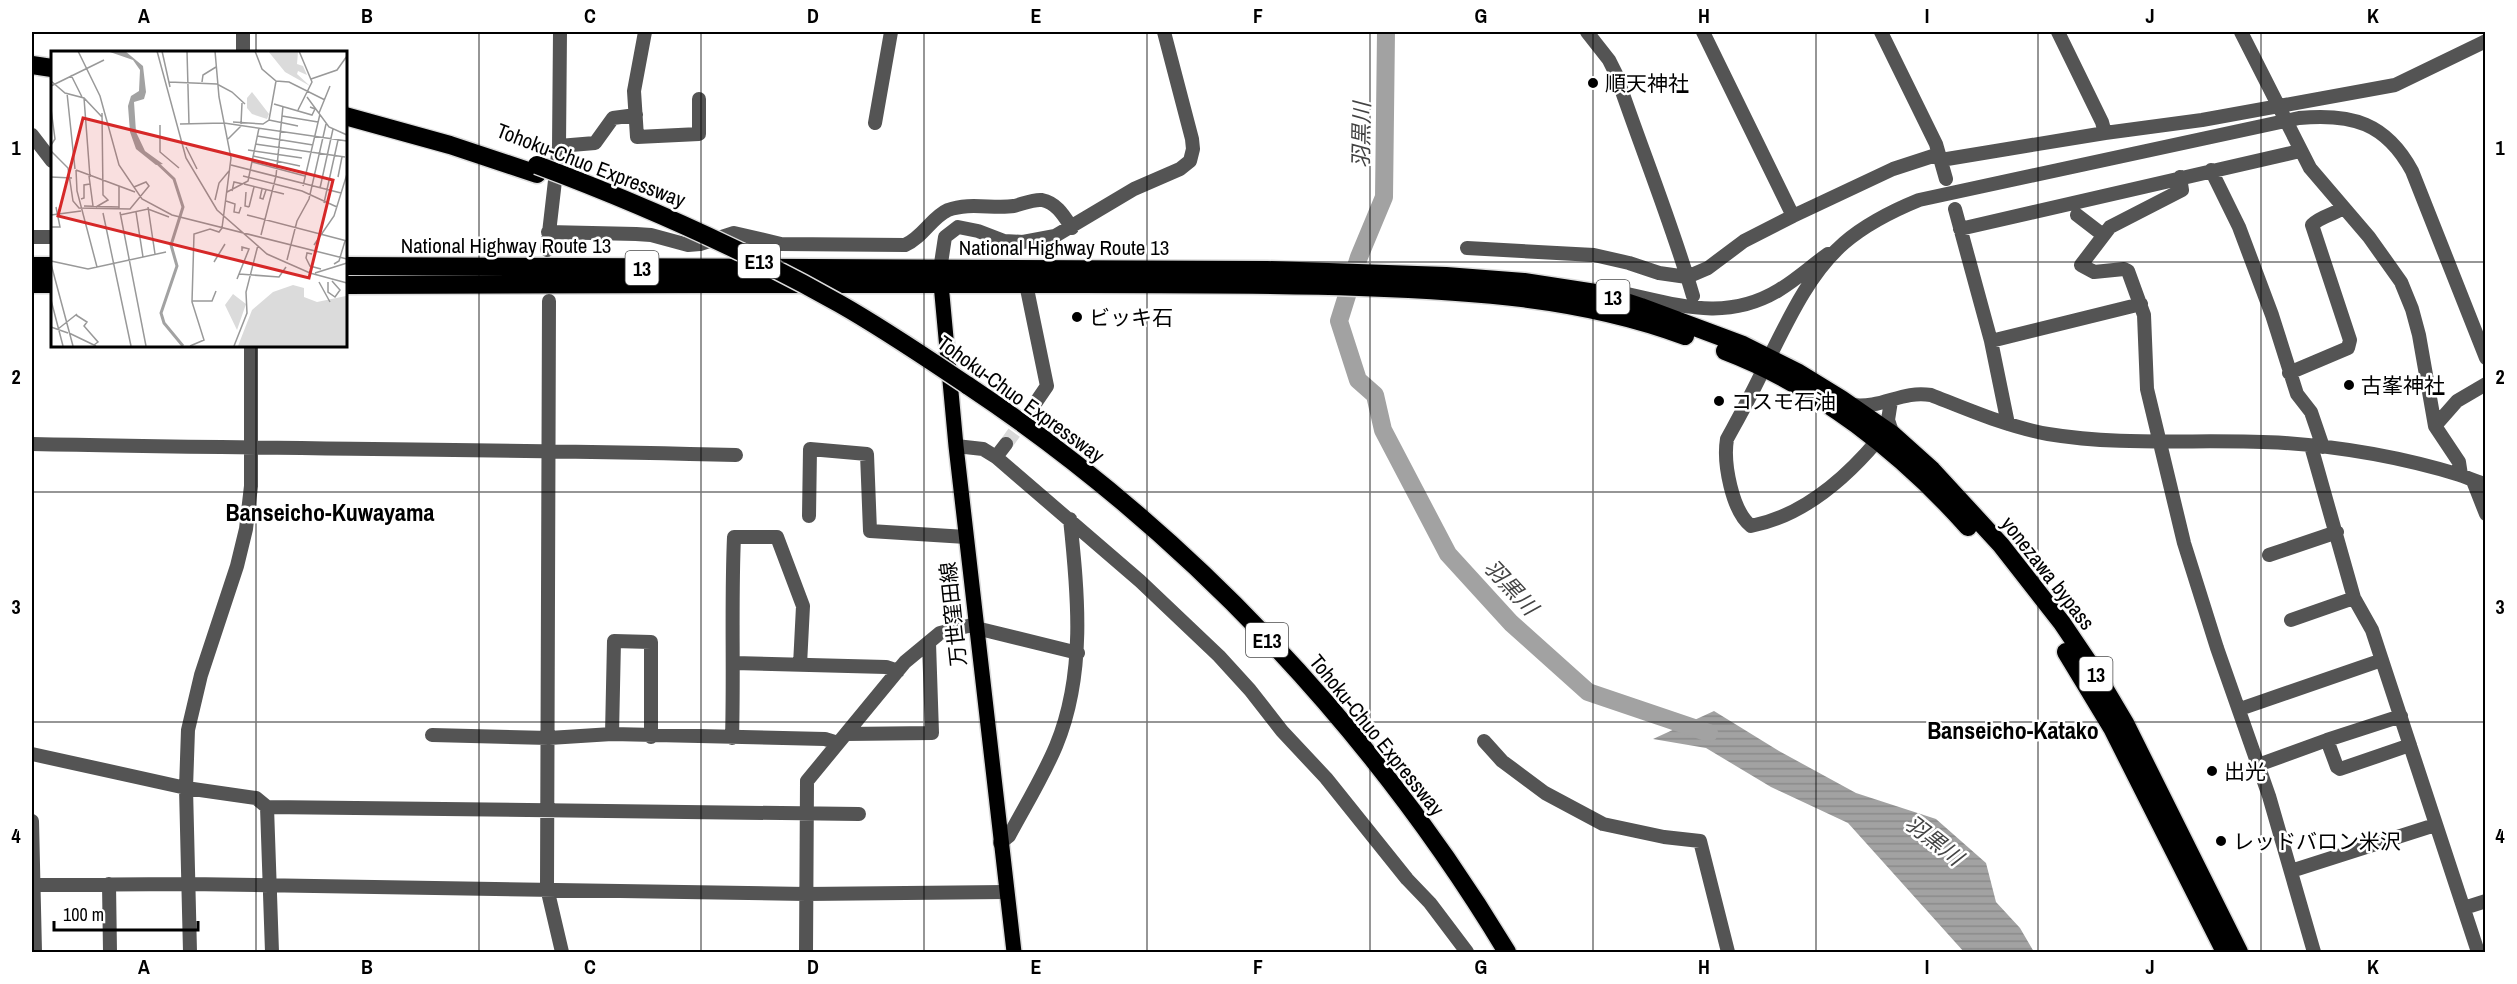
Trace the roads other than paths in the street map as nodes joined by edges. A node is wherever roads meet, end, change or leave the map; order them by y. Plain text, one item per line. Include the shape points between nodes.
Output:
1 (243, 32) edge
2 (560, 32) edge
3 (645, 32) edge
4 (891, 32) edge
5 (1164, 32) edge
6 (1587, 32) edge
7 (1703, 32) edge
8 (1881, 32) edge
9 (2058, 32) edge
10 (2241, 32) edge
11 (2486, 41) edge
12 (243, 51) edge
13 (32, 54) edge
14 (51, 57) edge
15 (32, 65) edge
16 (51, 69) edge
17 (51, 69) edge
18 (32, 70) edge
19 (699, 99) dead end
20 (2277, 106) junction
21 (346, 108) edge
22 (346, 116) edge
23 (636, 116) junction
24 (2285, 120) junction
25 (874, 123) dead end
26 (2105, 133) junction
27 (32, 135) edge
28 (559, 146) junction
29 (2300, 151) junction
30 (1940, 157) junction
31 (51, 160) edge
32 (537, 169) junction
33 (2211, 170) junction
34 (2180, 177) junction
35 (1946, 178) dead end
36 (2136, 187) junction
37 (2343, 208) junction
38 (1955, 209) dead end
39 (2143, 210) junction
40 (2077, 215) dead end
41 (1792, 216) junction
42 (1072, 228) junction
43 (1960, 229) junction
44 (548, 232) junction
45 (2103, 235) junction
46 (32, 237) edge
47 (51, 237) edge
48 (1842, 245) junction
49 (1467, 249) dead end
50 (547, 250) dead end
51 (32, 266) edge
52 (51, 266) edge
53 (346, 266) edge
54 (1267, 277) junction
55 (1687, 277) junction
56 (940, 278) junction
57 (1446, 283) junction
58 (32, 284) edge
59 (51, 284) edge
60 (1026, 284) junction
61 (346, 285) edge
62 (1583, 290) junction
63 (1693, 296) dead end
64 (549, 301) dead end
65 (2141, 304) junction
66 (1990, 341) junction
67 (251, 346) edge
68 (2486, 358) edge
69 (1767, 363) junction
70 (2289, 372) junction
71 (2486, 384) edge
72 (964, 389) junction
73 (1891, 401) junction
74 (1851, 405) junction
75 (1032, 408) tunnel mouth
76 (2008, 424) junction
77 (2435, 426) junction
78 (1885, 438) junction
79 (2159, 440) junction
80 (32, 444) edge
81 (1006, 444) tunnel mouth
82 (956, 446) junction
83 (2317, 446) junction
84 (251, 447) junction
85 (550, 450) junction
86 (736, 455) dead end
87 (996, 457) junction
88 (2473, 480) edge
89 (2486, 514) edge
90 (809, 516) dead end
91 (1070, 519) junction
92 (2337, 532) junction
93 (966, 537) junction
94 (2269, 555) dead end
95 (2354, 598) junction
96 (2290, 620) dead end
97 (976, 626) junction
98 (929, 643) junction
99 (1078, 653) junction
100 (2382, 660) junction
101 (734, 663) junction
102 (800, 665) junction
103 (898, 671) junction
104 (2240, 709) junction
105 (2401, 716) junction
106 (612, 734) junction
107 (432, 735) dead end
108 (651, 737) junction
109 (549, 738) junction
110 (732, 738) junction
111 (842, 739) junction
112 (2327, 740) junction
113 (1484, 741) dead end
114 (2410, 745) junction
115 (32, 754) edge
116 (2258, 765) junction
117 (186, 789) junction
118 (267, 807) junction
119 (548, 811) junction
120 (807, 813) junction
121 (859, 814) dead end
122 (32, 821) edge
123 (2435, 825) junction
124 (1000, 843) junction
125 (2291, 871) junction
126 (109, 884) junction
127 (188, 884) junction
128 (32, 885) edge
129 (270, 885) junction
130 (547, 888) junction
131 (1005, 892) junction
132 (806, 894) junction
133 (2486, 901) edge
134 (2464, 908) junction
135 (35, 952) edge
136 (110, 952) edge
137 (190, 952) edge
138 (272, 952) edge
139 (562, 952) edge
140 (806, 952) edge
141 (1014, 952) edge
142 (1467, 952) edge
143 (1494, 952) edge
144 (1507, 952) edge
145 (1728, 952) edge
146 (2225, 952) edge
147 (2240, 952) edge
148 (2314, 952) edge
149 (2478, 952) edge

1 - 12 street
2 - 28 street
3 - 23 street via 634,91
4 - 25 street
5 - 42 street via 1192,139 1190,161 1119,197
6 - 55 street via 1616,74
7 - 41 street
8 - 30 street
9 - 26 street
10 - 20 street
11 - 20 street via 2396,85
13 - 14 highway
15 - 16 highway
17 - 18 highway
19 - 23 street via 699,135 637,137
20 - 24 street
20 - 26 street
21 - 32 highway, Tohoku-Chuo Expressway / E13 via 449,136
22 - 32 highway, Tohoku-Chuo Expressway / E13
23 - 28 street via 613,118 595,143
24 - 29 street
24 - 48 street via 1919,200 1878,220
24 - 68 street via 2320,116 2353,119 2383,134 2397,147 2412,171
26 - 30 street
27 - 31 street
28 - 44 street
29 - 33 street
29 - 37 street
30 - 35 street
30 - 41 street via 1893,169
32 - 72 highway, Tohoku-Chuo Expressway / E13, bridge via 607,191 745,253 841,305
33 - 34 street
33 - 70 street via 2239,227
34 - 36 street
34 - 39 street via 2182,190
36 - 39 street
36 - 43 street
37 - 70 street via 2312,225 2350,340 2348,348
37 - 77 street via 2369,237 2408,297 2419,334
38 - 43 street
39 - 45 street via 2110,227
40 - 45 street
41 - 55 street
42 - 44 street via 1062,212 1041,200 947,211 917,240 905,245 781,244 734,233 688,245 636,234
42 - 56 street via 1056,236 1023,242 1004,241 958,227 945,237
43 - 66 street
44 - 50 street
45 - 65 street via 2081,265 2094,272 2128,271
46 - 47 street
48 - 62 street via 1779,291 1730,309 1702,310 1611,291
48 - 69 street via 1810,285
49 - 55 street via 1594,255
51 - 52 highway
53 - 56 highway, National Highway Route 13 / 13
54 - 56 highway, National Highway Route 13 / 13
54 - 57 highway, National Highway Route 13 / 13
54 - 60 highway, National Highway Route 13 / 13
55 - 63 street
56 - 60 highway, National Highway Route 13 / 13
56 - 61 highway, National Highway Route 13 / 13
56 - 82 main road, 万世窪田線
57 - 62 highway, National Highway Route 13 / 13
57 - 69 highway, National Highway Route 13 / 13 via 1602,312
58 - 59 highway
60 - 75 street via 1047,386
62 - 69 highway, National Highway Route 13 / 13 via 1641,307
64 - 85 street
65 - 66 street
65 - 79 street via 2146,326 2147,389
66 - 76 street
67 - 84 street
69 - 74 highway, yonezawa bypass / 13
69 - 78 highway, yonezawa bypass / 13 via 1791,382
69 - 78 street via 1725,450 1732,492 1744,520 1751,526 1767,523 1822,495
70 - 83 street via 2297,394 2311,412
71 - 77 street via 2457,401
72 - 143 highway, Tohoku-Chuo Expressway / E13 via 1129,522 1242,628 1299,690 1378,787 1434,861
72 - 144 highway, Tohoku-Chuo Expressway / E13 via 1032,429 1136,512 1258,630 1310,685 1389,781 1442,852
73 - 74 street via 1873,406
73 - 76 street via 1907,395 1931,395
73 - 78 street
74 - 78 highway, yonezawa bypass / 13
76 - 79 street via 2066,436
77 - 88 street
78 - 146 highway, yonezawa bypass / 13 via 1962,520 2052,630 2112,728
78 - 147 highway, yonezawa bypass / 13 via 1932,470 2001,545 2062,623 2125,723
79 - 83 street
79 - 104 street via 2187,554
80 - 84 street
81 - 87 street
82 - 87 street via 983,449
82 - 93 main road, 万世窪田線
83 - 88 street
83 - 92 street
84 - 85 street
84 - 117 street via 246,529 194,699 188,730
85 - 86 street
85 - 109 street
87 - 91 street
88 - 89 street
90 - 93 street via 810,449 867,454 870,531
91 - 99 street
91 - 142 street via 1219,656 1326,778
92 - 94 street
92 - 95 street
93 - 97 main road, 万世窪田線
95 - 96 street
95 - 100 street via 2372,630
97 - 98 street via 940,633
97 - 99 street
97 - 124 main road, 万世窪田線
98 - 103 street
98 - 111 street via 932,733
99 - 124 street via 1072,693 1057,745 1009,836
100 - 104 street
100 - 105 street
101 - 102 street
101 - 102 street via 734,537 777,537 802,606
101 - 110 street
102 - 103 street via 886,667
103 - 111 street
104 - 116 street
105 - 112 street
105 - 114 street
106 - 108 street
106 - 108 street via 614,641 651,642
106 - 109 street
107 - 109 street
108 - 110 street
109 - 119 street
110 - 111 street
111 - 120 street via 807,781
112 - 114 street via 2340,769
112 - 116 street
113 - 145 street via 1502,761 1545,793 1603,824 1700,841
114 - 123 street
115 - 117 street
116 - 125 street
117 - 118 street via 256,798
117 - 127 street
118 - 119 street
118 - 129 street
119 - 120 street
119 - 130 street
120 - 121 street
120 - 132 street
122 - 128 street
123 - 125 street
123 - 134 street
124 - 131 main road, 万世窪田線
125 - 148 street
126 - 127 street
126 - 128 street
126 - 136 street
127 - 129 street
127 - 137 street
128 - 135 street
129 - 130 street
129 - 138 street
130 - 132 street
130 - 139 street
131 - 132 street
131 - 141 main road, 万世窪田線
132 - 140 street
133 - 134 street
134 - 149 street

